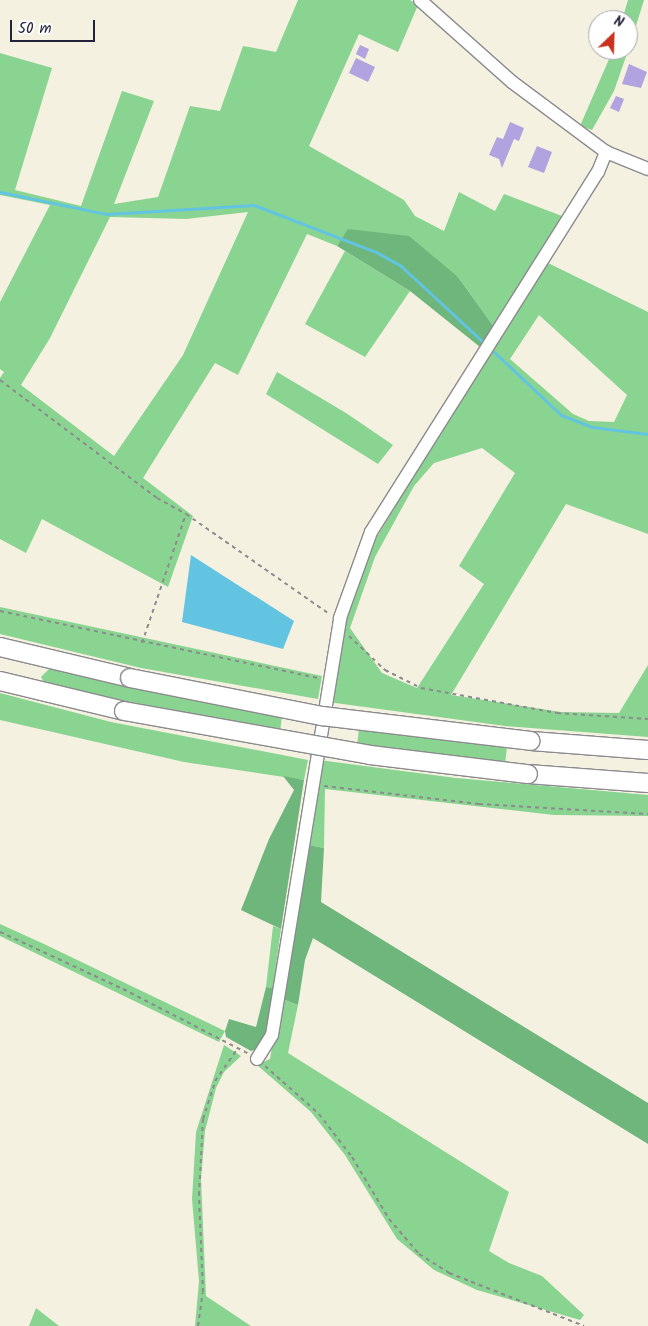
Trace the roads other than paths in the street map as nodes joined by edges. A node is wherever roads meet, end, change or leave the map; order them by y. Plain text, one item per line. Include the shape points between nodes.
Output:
1 (420, 0) edge
2 (606, 152) junction
3 (648, 169) edge
4 (0, 647) edge
5 (0, 680) edge
6 (648, 750) edge
7 (648, 783) edge
8 (257, 1059) road end

1 - 2 street via 512,82
2 - 3 street
2 - 8 street via 598,172 371,532 337,631 272,1035
4 - 6 highway, bridge via 130,678 322,716 531,741
5 - 7 highway, bridge via 124,710 370,755 528,774

